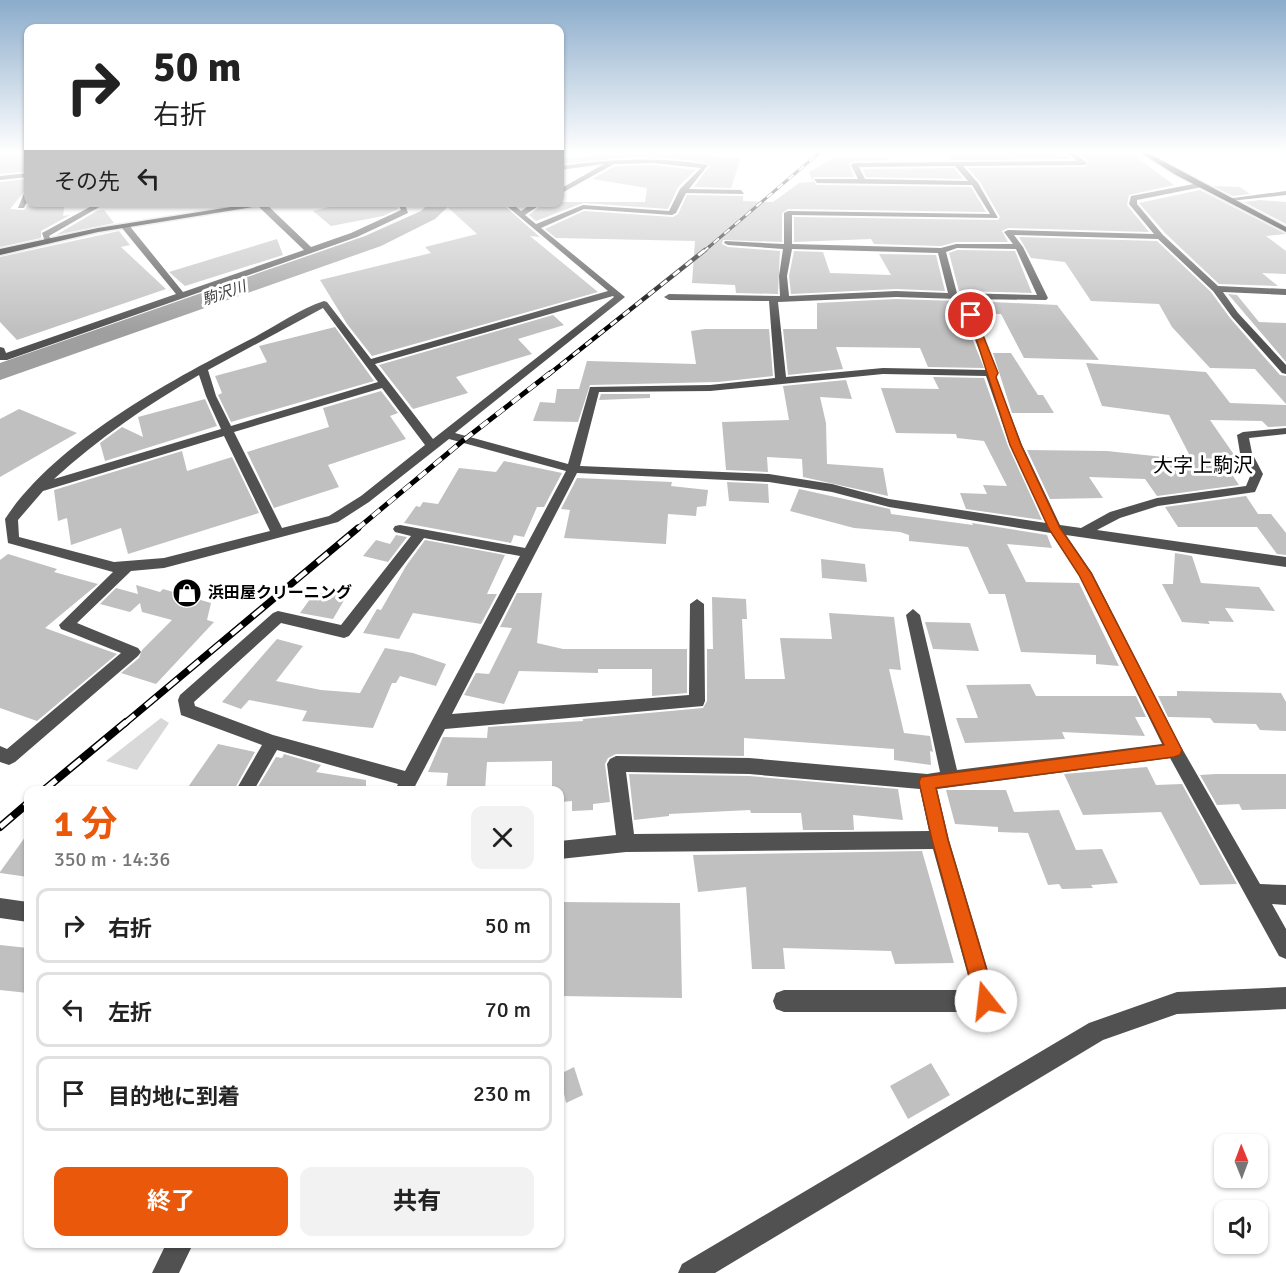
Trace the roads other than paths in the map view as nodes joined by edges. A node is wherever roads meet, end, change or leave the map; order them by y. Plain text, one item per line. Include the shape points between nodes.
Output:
1 (86, 212) edge
2 (214, 212) edge
3 (270, 212) edge
4 (402, 212) edge
5 (524, 212) edge
6 (570, 212) edge
7 (993, 212) edge
8 (1139, 212) edge
9 (1254, 212) edge
10 (521, 214) joint
11 (995, 216) junction
12 (125, 226) junction
13 (536, 227) junction
14 (1286, 230) edge
15 (1008, 232) junction
16 (1160, 237) junction
17 (49, 242) junction
18 (728, 243) dead end
19 (788, 246) junction
20 (1019, 247) junction
21 (310, 251) junction
22 (942, 251) junction
23 (0, 252) edge
24 (1215, 289) junction
25 (1286, 292) edge
26 (612, 293) junction
27 (181, 295) junction
28 (958, 295) junction
29 (669, 297) dead end
30 (773, 299) junction
31 (785, 299) junction
32 (0, 350) edge
33 (369, 363) junction
34 (203, 369) junction
35 (1286, 371) edge
36 (993, 373) junction
37 (781, 381) junction
38 (383, 384) junction
39 (1286, 431) edge
40 (229, 432) junction
41 (446, 434) junction
42 (431, 446) junction
43 (573, 469) junction
44 (35, 489) junction
45 (6, 518) edge
46 (400, 529) dead end
47 (1055, 529) junction
48 (1084, 532) junction
49 (278, 534) junction
50 (420, 534) junction
51 (13, 540) junction
52 (0, 550) edge
53 (528, 553) junction
54 (1286, 562) edge
55 (127, 566) junction
56 (697, 604) dead end
57 (913, 615) dead end
58 (440, 722) junction
59 (273, 742) junction
60 (1174, 750) junction
61 (0, 754) edge
62 (950, 778) junction
63 (927, 782) junction
64 (407, 785) edge
65 (247, 786) edge
66 (940, 840) junction
67 (626, 843) junction
68 (564, 850) edge
69 (1255, 894) junction
70 (1286, 895) edge
71 (0, 908) edge
72 (24, 911) edge
73 (1286, 949) edge
74 (1286, 998) edge
75 (784, 1001) dead end
76 (178, 1248) edge
77 (165, 1273) edge
78 (691, 1273) edge

1 - 17 street via 45,235
2 - 12 main road
3 - 21 street
4 - 21 street
5 - 10 street
6 - 13 street
7 - 11 street
8 - 16 street
9 - 14 main road
10 - 13 street
11 - 15 street
11 - 19 street via 788,213
12 - 17 main road
12 - 27 street
13 - 26 street
15 - 16 street
15 - 20 street
16 - 24 street
17 - 23 main road
18 - 19 street
19 - 22 street
19 - 31 street via 783,276
20 - 22 street via 956,246
20 - 28 street via 1042,298
21 - 27 street
22 - 28 street
24 - 25 street
24 - 35 street
26 - 33 street
26 - 41 street via 620,297
27 - 32 street via 3,358
28 - 31 street
28 - 36 street
29 - 30 street
30 - 31 street
30 - 37 street
33 - 34 street via 324,304
33 - 38 street
34 - 40 street
34 - 44 street via 117,421
36 - 37 street via 883,371
36 - 47 street via 991,377 1016,445
37 - 43 street via 710,388 594,389
38 - 40 street
38 - 42 street
39 - 48 street via 1243,435 1246,453 1257,474 1251,489 1157,502 1115,515
40 - 44 street
40 - 49 street
41 - 42 street
41 - 43 street
42 - 49 street via 365,499 333,519
43 - 47 street via 769,478 889,503
43 - 53 street
44 - 45 street
45 - 51 street
46 - 50 street
47 - 48 street
47 - 60 street via 1085,573
48 - 54 street
49 - 55 street via 165,563
50 - 53 street
50 - 59 street via 344,632 278,617 186,700 187,710
51 - 52 street
51 - 55 street via 114,567
53 - 58 street
55 - 61 street via 66,625 133,652 9,757
56 - 58 street via 697,700
57 - 62 street
58 - 64 street
59 - 64 street
59 - 65 street
60 - 62 street
60 - 69 street
62 - 63 street
63 - 66 street
63 - 67 street via 749,766 616,764
66 - 67 street
66 - 75 street via 986,1001
67 - 68 street
69 - 70 street
69 - 73 street
71 - 72 street
74 - 78 street via 1177,1003 1097,1031
76 - 77 street

